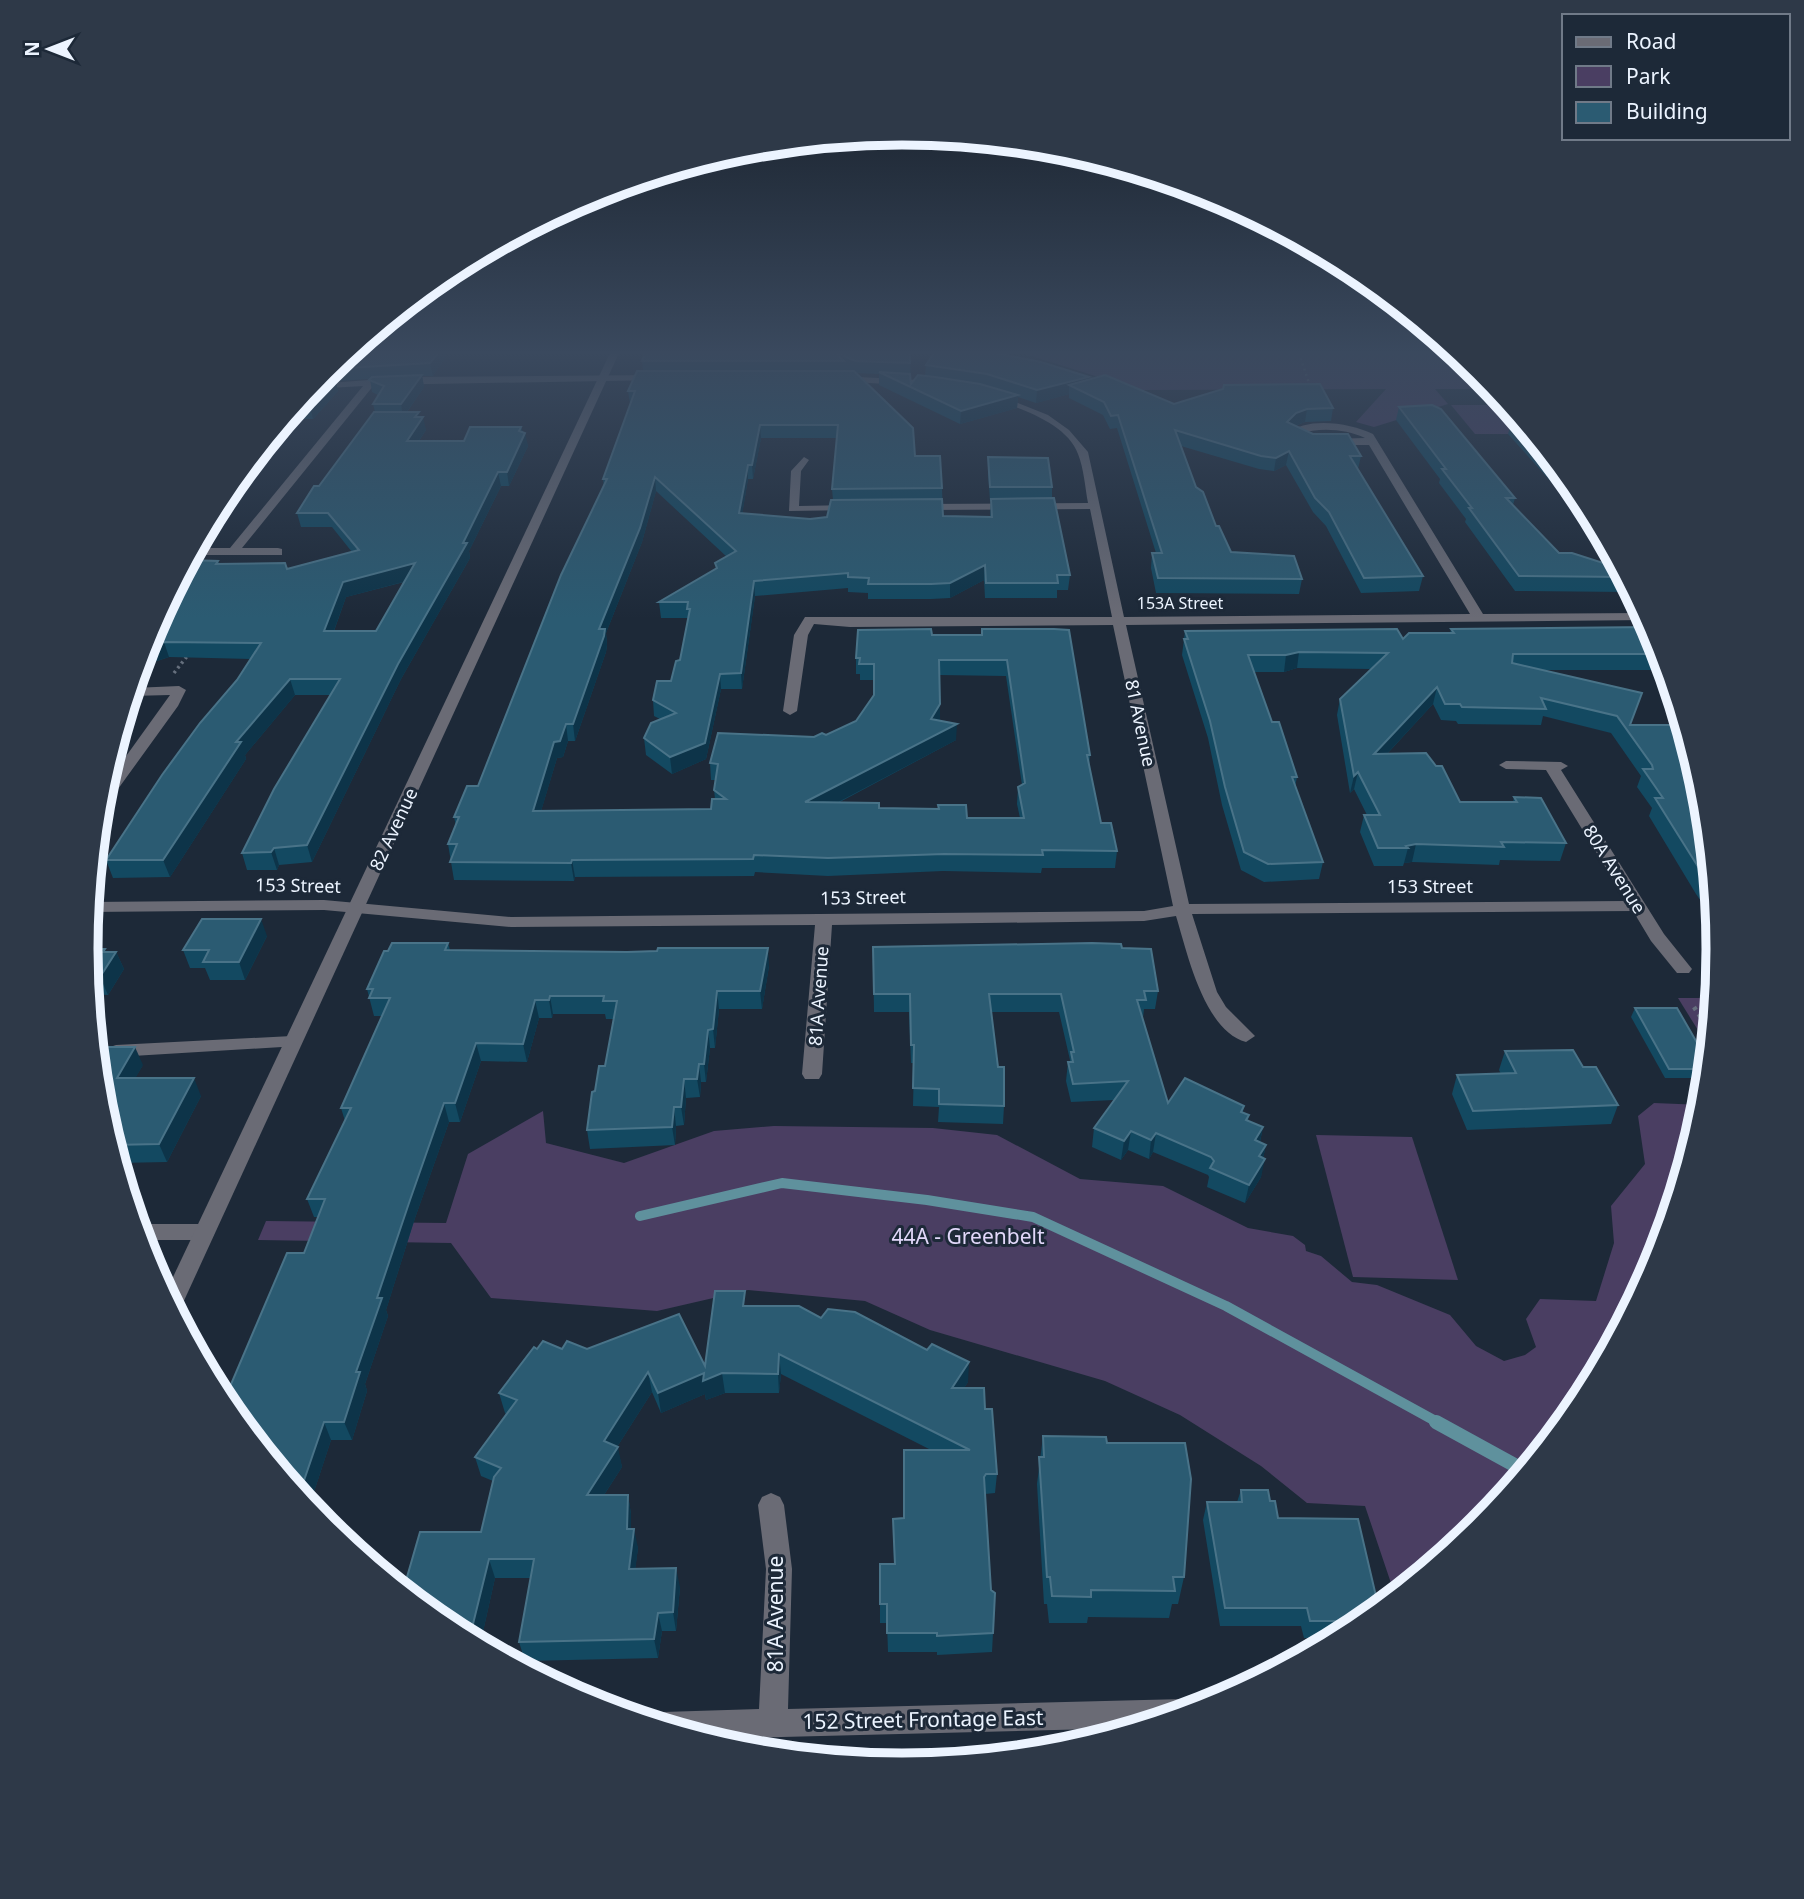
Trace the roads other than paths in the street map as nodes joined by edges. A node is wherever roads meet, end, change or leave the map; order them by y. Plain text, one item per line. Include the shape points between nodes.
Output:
1 (323, 442) edge
2 (573, 442) edge
3 (1075, 442) edge
4 (1309, 442) edge
5 (1372, 442) joint
6 (804, 460) dead end
7 (1096, 506) junction
8 (915, 507) edge
9 (859, 508) edge
10 (203, 552) edge
11 (233, 552) junction
12 (278, 552) dead end
13 (1634, 617) edge
14 (1479, 620) junction
15 (1120, 621) junction
16 (141, 692) edge
17 (790, 711) dead end
18 (1506, 765) dead end
19 (115, 783) edge
20 (1638, 906) junction
21 (100, 907) edge
22 (356, 907) junction
23 (1184, 909) junction
24 (824, 918) junction
25 (1683, 969) dead end
26 (1247, 1036) dead end
27 (292, 1042) junction
28 (105, 1052) edge
29 (812, 1073) dead end
30 (150, 1232) edge
31 (204, 1232) junction
32 (176, 1294) edge
33 (771, 1506) dead end
34 (1151, 1714) edge
35 (774, 1723) junction
36 (691, 1725) edge

1 - 11 street
2 - 22 street, 82 Avenue
3 - 7 street, 81 Avenue via 1083,452
4 - 5 street
5 - 14 street
6 - 9 street via 796,471 793,509
7 - 8 street
7 - 15 street, 81 Avenue
10 - 11 street
11 - 12 street
13 - 14 street, 153A Street
14 - 15 street, 153A Street
15 - 17 street, 153A Street via 810,620 800,635
15 - 23 street, 81 Avenue via 1175,888
16 - 19 street via 179,690
18 - 20 street, 80A Avenue via 1558,766
20 - 23 street, 153 Street
20 - 25 street, 80A Avenue
21 - 22 street, 153 Street
22 - 24 street, 153 Street via 539,922
22 - 27 street, 82 Avenue
23 - 24 street, 153 Street via 1144,916
23 - 26 street, 81 Avenue via 1208,992 1220,1012
24 - 29 street, 81A Avenue
27 - 28 lane
27 - 31 street, 82 Avenue
30 - 31 street
31 - 32 street, 82 Avenue
33 - 35 street, 81A Avenue via 779,1569
34 - 35 street, 152 Street Frontage East
35 - 36 street, 152 Street Frontage East

